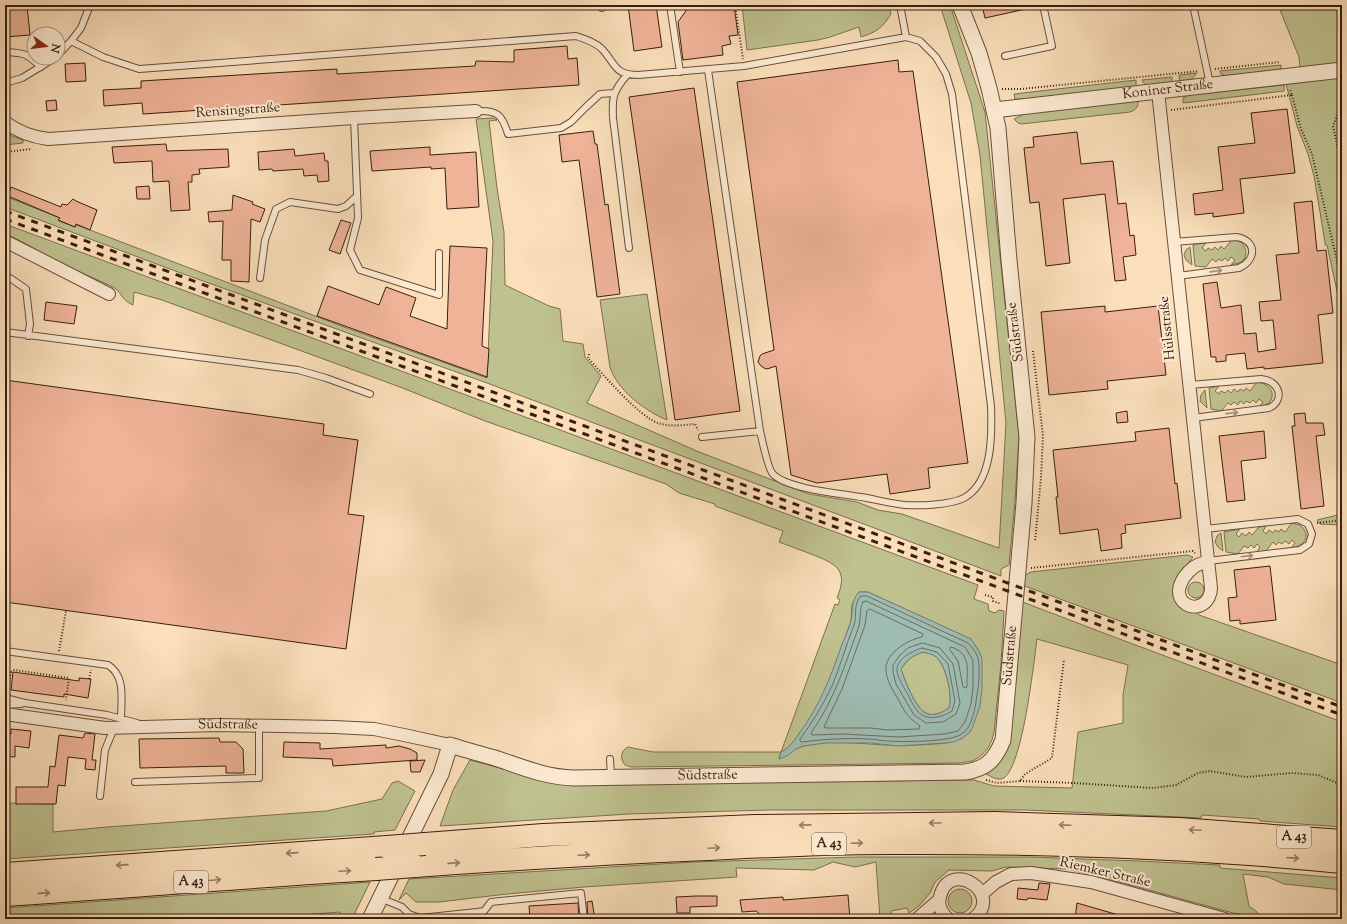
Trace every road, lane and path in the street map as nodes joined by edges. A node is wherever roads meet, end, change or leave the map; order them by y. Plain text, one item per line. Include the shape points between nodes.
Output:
1 (90, 5) edge
2 (670, 5) edge
3 (735, 5) edge
4 (900, 5) edge
5 (960, 5) edge
6 (1043, 5) edge
7 (1193, 5) edge
8 (1338, 5) edge
9 (1342, 25) edge
10 (906, 37) junction
11 (72, 41) junction
12 (66, 47) edge
13 (5, 52) edge
14 (1005, 56) dead end
15 (1284, 62) dead end
16 (744, 66) junction
17 (41, 67) joint
18 (708, 70) junction
19 (1207, 70) junction
20 (1338, 71) edge
21 (680, 72) junction
22 (627, 75) junction
23 (5, 83) edge
24 (1211, 86) junction
25 (1290, 87) dead end
26 (989, 88) junction
27 (1158, 91) junction
28 (614, 92) junction
29 (1292, 95) junction
30 (1342, 104) edge
31 (994, 110) junction
32 (476, 111) joint
33 (1160, 111) junction
34 (354, 118) junction
35 (5, 122) edge
36 (32, 149) dead end
37 (5, 152) edge
38 (1342, 166) edge
39 (357, 196) junction
40 (5, 241) edge
41 (1174, 242) junction
42 (629, 248) dead end
43 (439, 253) dead end
44 (1178, 276) junction
45 (5, 278) edge
46 (260, 278) dead end
47 (1342, 282) edge
48 (110, 294) dead end
49 (5, 332) edge
50 (28, 336) junction
51 (589, 354) dead end
52 (1190, 385) junction
53 (370, 394) dead end
54 (1193, 418) junction
55 (760, 431) junction
56 (702, 437) joint
57 (1342, 520) edge
58 (1308, 524) junction
59 (1205, 529) junction
60 (1208, 561) junction
61 (1033, 567) dead end
62 (986, 595) dead end
63 (1002, 604) dead end
64 (66, 611) dead end
65 (5, 650) edge
66 (58, 658) junction
67 (1064, 659) dead end
68 (5, 671) edge
69 (11, 672) junction
70 (6, 698) edge
71 (25, 703) junction
72 (5, 705) edge
73 (64, 709) junction
74 (5, 714) edge
75 (117, 723) junction
76 (258, 726) junction
77 (450, 745) junction
78 (610, 759) dead end
79 (975, 770) junction
80 (611, 777) junction
81 (1020, 781) junction
82 (135, 782) dead end
83 (1342, 785) edge
84 (100, 796) dead end
85 (1342, 841) edge
86 (1244, 844) junction
87 (1342, 862) edge
88 (5, 874) edge
89 (982, 894) junction
90 (5, 896) edge
91 (380, 898) junction
92 (939, 900) junction
93 (478, 916) edge
94 (370, 919) edge
95 (584, 919) edge
96 (917, 919) edge
97 (948, 919) edge
98 (973, 919) edge
99 (1225, 919) edge

1 - 11 lane via 81,28
2 - 21 lane
3 - 16 path
4 - 10 lane
5 - 26 street, Südstraße
6 - 14 lane via 1052,46
7 - 19 lane
8 - 9 path
10 - 16 lane
10 - 55 lane via 920,40 936,57 946,74 952,94 991,406 990,454 984,471 977,487 964,498 944,504 905,505 817,491 782,481 772,473
11 - 12 lane
11 - 22 lane via 103,57 139,69 576,36 601,48 619,71
13 - 17 lane via 29,55
15 - 19 path
16 - 18 lane
17 - 23 lane via 22,78
18 - 21 lane
18 - 55 lane
19 - 24 lane
19 - 26 path via 1021,89
20 - 24 street, Koniner Straße
21 - 22 lane
22 - 28 lane
24 - 27 street, Koniner Straße
25 - 29 path
26 - 31 street, Südstraße
27 - 31 street, Koniner Straße
27 - 33 street, Hülsstraße
28 - 32 lane via 600,94 571,122 561,128 508,134 504,120 497,114 492,111
28 - 42 lane via 613,118
29 - 33 path
29 - 47 path via 1301,129 1312,154
30 - 38 path via 1333,126
31 - 79 street, Südstraße via 1027,436 1024,503 1003,740 993,759
32 - 34 street, Rensingstraße
33 - 41 street, Hülsstraße
34 - 35 street, Rensingstraße via 48,139 33,137
34 - 39 lane
36 - 37 path
39 - 43 lane via 358,218 350,250 360,270 439,296
39 - 46 lane via 346,206 338,209 290,202 276,209 265,240
40 - 48 street
41 - 44 street, Hülsstraße
44 -> 41 lane via 1239,268 1248,262 1252,251 1248,242 1236,237
44 - 52 street, Hülsstraße
45 - 50 lane via 10,278 26,289 30,324
49 - 50 lane
50 - 53 lane via 298,370
51 - 56 path via 588,358 642,414 657,423 695,424
52 - 54 street, Hülsstraße
54 -> 52 lane via 1268,408 1277,401 1278,391 1269,380 1261,379
54 - 59 street, Hülsstraße
55 - 56 lane
57 - 58 path
58 - 59 lane via 1295,519
60 -> 58 lane via 1303,549 1312,538
59 - 60 street, Hülsstraße
60 - 61 path via 1193,551
62 - 63 path
64 - 66 path
65 - 66 lane
66 - 75 lane via 108,665 115,669 120,683
67 - 81 path via 1052,758 1025,774
68 - 69 path
69 - 70 path
69 - 73 path via 14,670 69,678
70 - 71 lane
71 - 72 lane
71 - 73 lane
73 - 75 lane via 107,715
74 - 75 street, Südstraße via 105,728
75 - 76 street, Südstraße via 149,727
75 - 84 lane via 106,750
76 - 77 street, Südstraße via 374,729
76 - 82 lane via 259,778
77 - 80 street, Südstraße via 550,776
77 - 91 street via 441,774
78 - 80 lane
79 - 80 street, Südstraße
79 - 81 path via 978,775 991,782
81 - 83 path via 1152,788 1176,785 1198,773 1210,771 1246,777 1291,773 1318,775
85 - 86 highway, A 43
86 -> 87 highway, A 43
86 -> 88 highway, A 43, bridge via 1179,829 995,823 755,826 543,835
90 -> 86 highway, A 43, bridge via 264,876 760,846 884,842 1083,846
89 - 92 street via 970,881 954,880 946,885
89 - 98 street via 981,909
89 - 99 street, Riemker Straße via 1011,874 1031,873 1091,882
91 - 93 lane via 420,918
91 - 94 street
92 - 96 street
92 - 97 street via 940,908
93 - 95 lane via 491,902 581,893

